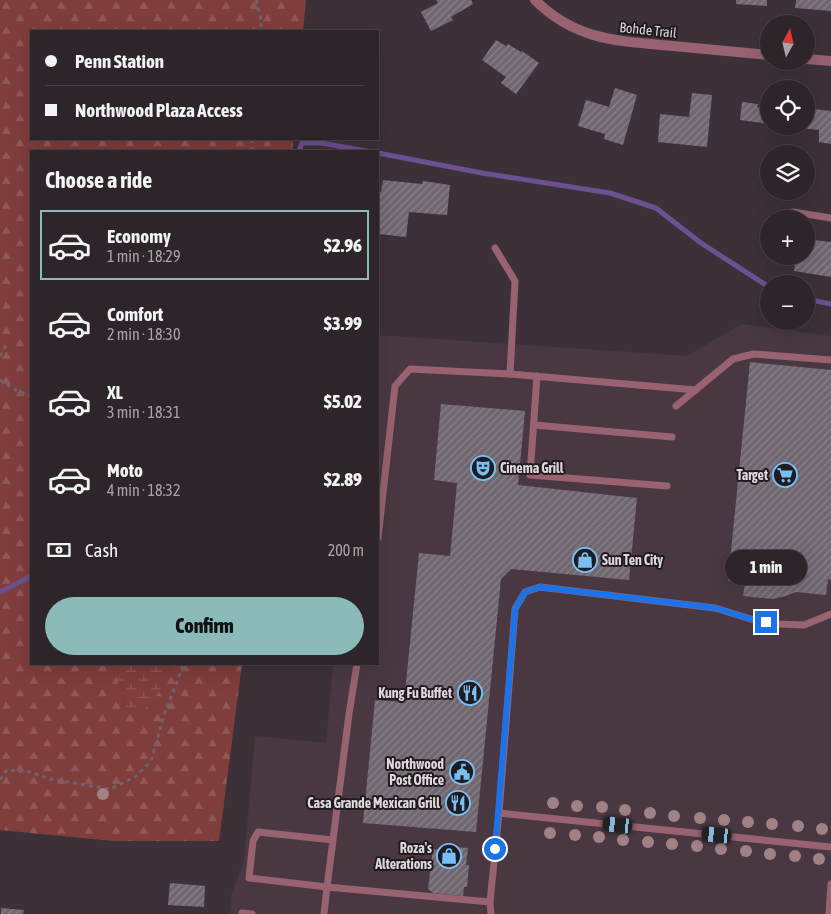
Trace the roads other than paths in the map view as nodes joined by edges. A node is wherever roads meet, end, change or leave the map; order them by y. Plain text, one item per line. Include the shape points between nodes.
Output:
1 (535, 0) edge
2 (760, 54) edge
3 (815, 60) edge
4 (831, 61) edge
5 (815, 215) edge
6 (831, 218) edge
7 (496, 248) dead end
8 (831, 360) edge
9 (510, 374) junction
10 (537, 376) junction
11 (696, 390) junction
12 (676, 406) dead end
13 (534, 425) junction
14 (672, 437) dead end
15 (667, 486) dead end
16 (379, 529) edge
17 (831, 614) edge
18 (357, 665) edge
19 (499, 813) junction
20 (333, 840) junction
21 (831, 847) edge
22 (831, 884) edge
23 (327, 887) junction
24 (490, 902) junction
25 (242, 914) edge
26 (252, 914) edge
27 (324, 914) edge
28 (491, 914) edge
29 (829, 914) edge

1 - 2 street, Bohde Trail via 562,22 588,34 617,41
3 - 4 street
5 - 6 lane
7 - 9 lane via 515,281
8 - 11 lane via 754,354 733,359
9 - 10 lane
9 - 16 lane via 410,369 395,386
10 - 11 lane
10 - 13 lane
11 - 12 lane
13 - 14 lane
13 - 15 lane via 530,475
17 - 19 lane via 804,625 778,624 715,608 540,587 525,592 515,609
18 - 20 lane
19 - 21 lane
19 - 24 lane
20 - 23 lane
20 - 23 lane via 258,832 253,841 248,878
22 - 29 lane
23 - 24 lane
23 - 27 lane
24 - 28 lane
25 - 26 lane

